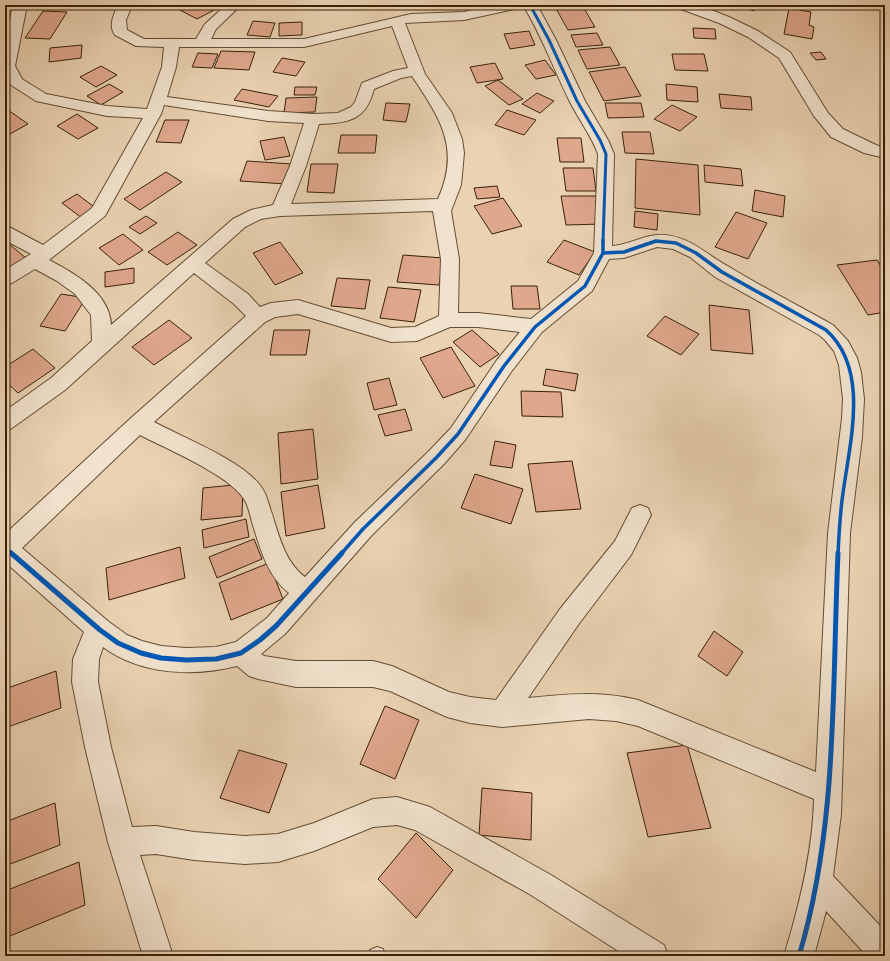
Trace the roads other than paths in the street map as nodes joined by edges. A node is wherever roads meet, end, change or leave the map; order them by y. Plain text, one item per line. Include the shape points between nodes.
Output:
1 (20, 5) edge
2 (125, 5) edge
3 (234, 5) edge
4 (514, 5) edge
5 (530, 5) edge
6 (683, 5) edge
7 (397, 21) junction
8 (201, 43) junction
9 (172, 44) junction
10 (416, 71) junction
11 (155, 107) junction
12 (312, 119) junction
13 (885, 153) edge
14 (445, 205) junction
15 (280, 210) junction
16 (5, 232) edge
17 (603, 253) junction
18 (40, 258) junction
19 (193, 263) junction
20 (5, 278) edge
21 (258, 317) junction
22 (448, 320) junction
23 (535, 327) junction
24 (102, 344) junction
25 (5, 422) edge
26 (138, 424) junction
27 (640, 515) dead end
28 (6, 547) edge
29 (306, 592) junction
30 (100, 630) junction
31 (241, 653) junction
32 (502, 714) junction
33 (828, 791) junction
34 (122, 842) junction
35 (816, 880) junction
36 (885, 953) edge
37 (158, 956) edge
38 (653, 956) edge
39 (799, 956) edge

1 - 11 street via 8,66 16,82 41,98 107,111
2 - 9 street via 119,20 120,32 141,43
3 - 8 street via 210,27
4 - 7 street via 464,16
5 - 17 street via 541,22 578,102 603,143 606,154
6 - 13 street via 753,34 785,55 822,116 837,133 870,149
7 - 8 street via 304,43
7 - 10 street
8 - 9 street
9 - 11 street via 169,67
10 - 12 street via 398,74 366,86 363,102 357,110 341,118
10 - 14 street via 444,113 454,139 456,153 453,185
11 - 12 street
11 - 18 street via 98,212
12 - 15 street via 298,166
14 - 15 street
14 - 22 street via 442,211 450,260
15 - 19 street via 257,214 238,223
16 - 18 street
17 - 23 street via 585,286
17 - 33 street via 624,252 656,241 676,243 696,253 722,272 826,330 844,349 852,377 854,420 839,531
18 - 20 street
18 - 24 street via 82,289 101,314
19 - 21 street via 241,299
19 - 24 street
21 - 22 street via 271,310 298,307 391,335 417,334
21 - 26 street
22 - 23 street via 478,320
23 - 29 street via 504,366 458,434 363,529
24 - 25 street via 58,384
26 - 28 street
26 - 29 street via 229,471 246,484 255,496 275,558 288,578
27 - 32 street via 623,548 569,617
28 - 30 street
29 - 31 street via 276,626
30 - 31 street via 118,643 160,658 186,660
30 - 34 street via 91,643 86,659 85,682
31 - 32 street via 258,667 296,674 373,674 392,679 447,704
32 - 33 street via 590,706 638,713
33 - 35 street via 827,817
34 - 37 street
34 - 38 street via 156,840 238,849 278,848 314,837 373,813 397,812 420,817 541,885
35 - 36 street
35 - 39 street via 809,925

